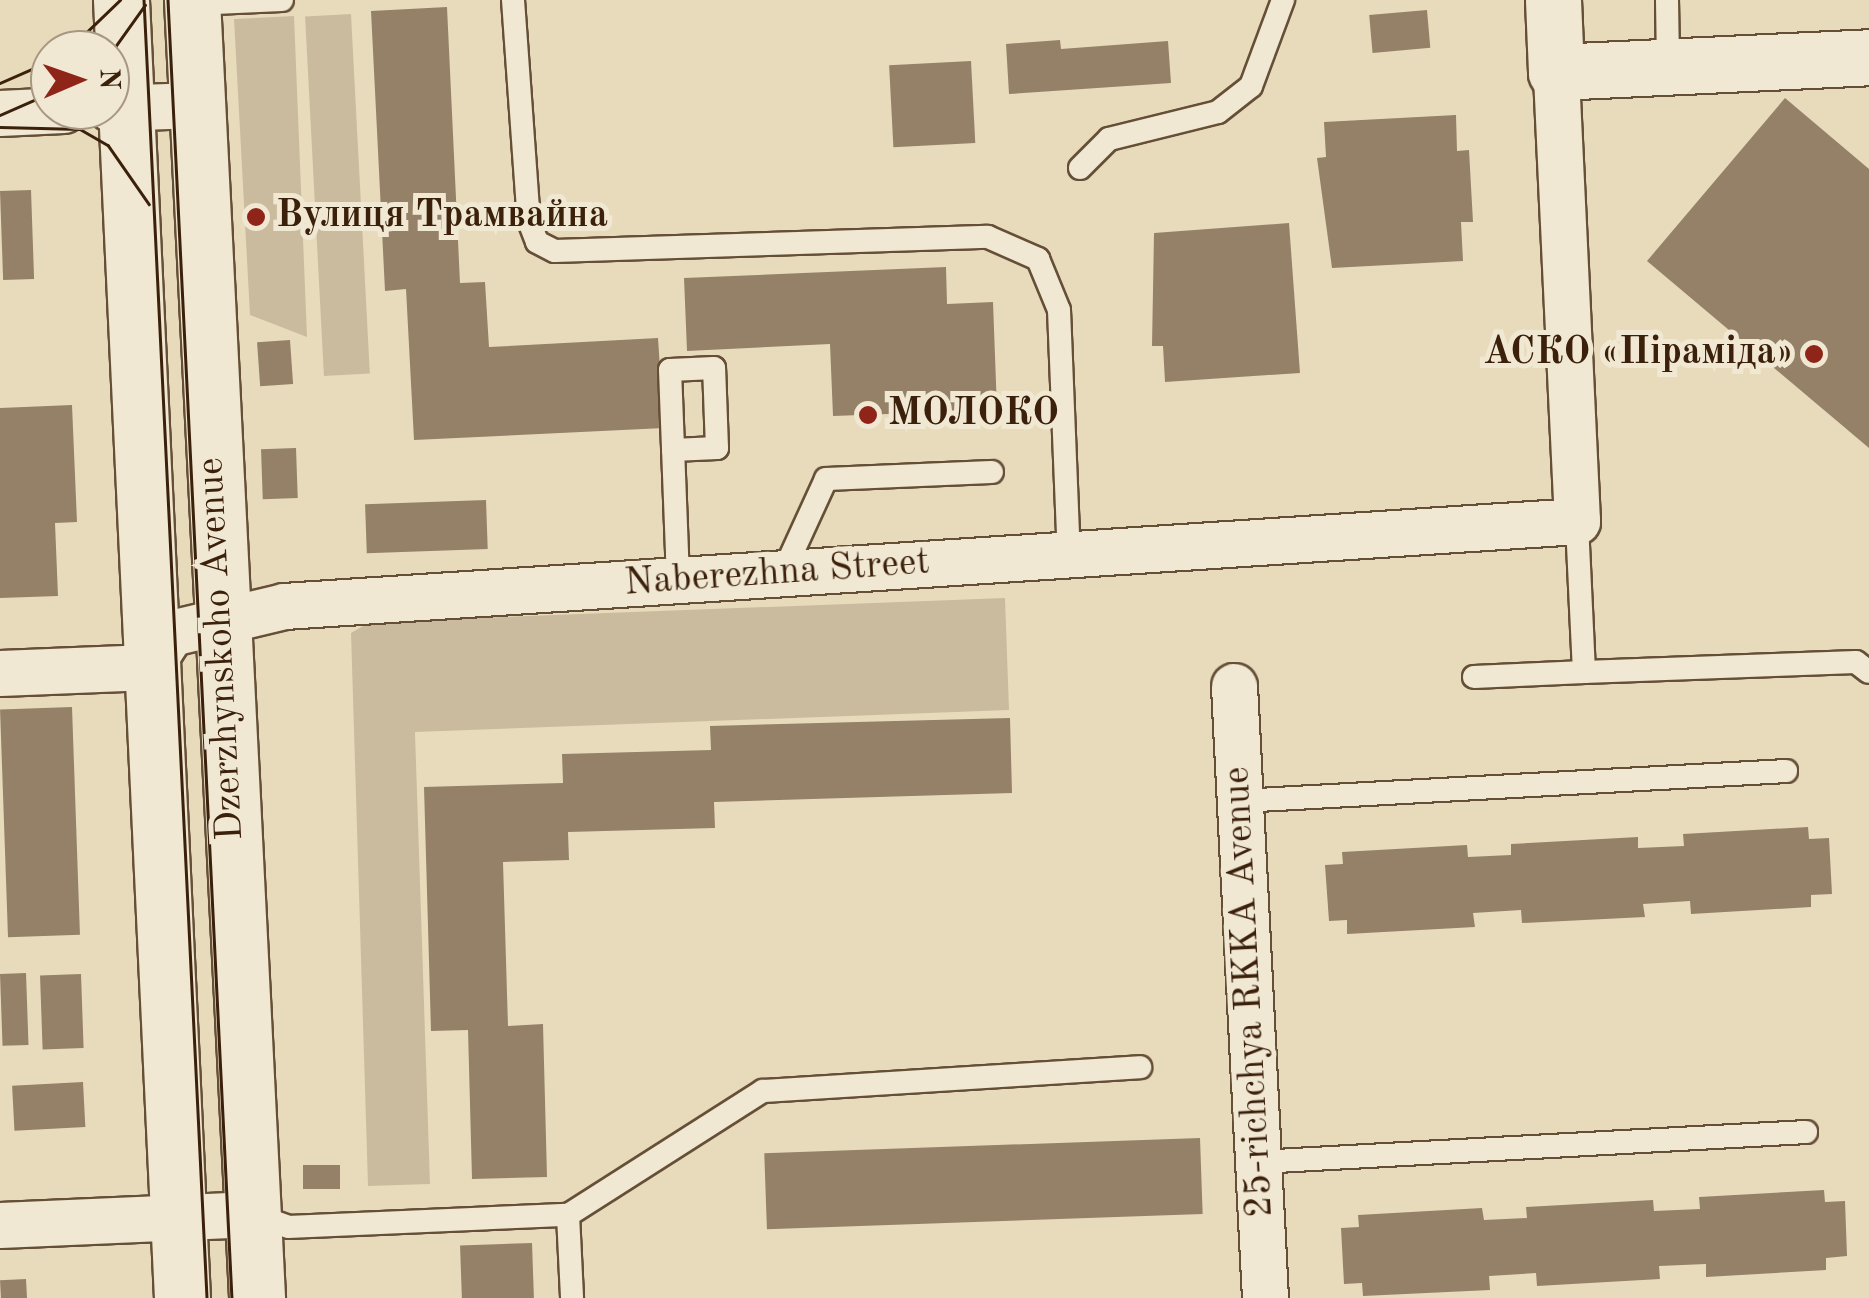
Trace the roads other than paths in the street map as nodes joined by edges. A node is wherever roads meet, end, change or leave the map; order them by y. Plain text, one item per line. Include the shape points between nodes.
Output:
1 (121, 0) edge
2 (282, 0) edge
3 (514, 0) edge
4 (1282, 0) edge
5 (1552, 0) edge
6 (1667, 0) edge
7 (192, 2) edge
8 (120, 30) edge
9 (1869, 57) edge
10 (1668, 66) junction
11 (1556, 72) junction
12 (196, 105) junction
13 (130, 108) edge
14 (30, 112) edge
15 (0, 113) edge
16 (118, 130) edge
17 (1080, 168) dead end
18 (673, 450) dead end
19 (992, 472) dead end
20 (1577, 521) junction
21 (1069, 554) junction
22 (782, 573) junction
23 (679, 580) junction
24 (219, 627) junction
25 (149, 668) junction
26 (1584, 672) junction
27 (1869, 672) edge
28 (0, 673) edge
29 (1474, 677) dead end
30 (1234, 686) dead end
31 (1786, 771) dead end
32 (1240, 801) junction
33 (1140, 1067) dead end
34 (1806, 1132) dead end
35 (1258, 1162) junction
36 (253, 1214) junction
37 (568, 1215) junction
38 (178, 1218) junction
39 (0, 1225) edge
40 (182, 1298) edge
41 (257, 1298) edge
42 (572, 1298) edge
43 (1265, 1298) edge

1 - 8 street, Dzerzhynskoho Avenue
2 - 7 lane
3 - 21 lane via 528,221 537,242 555,251 988,236 1038,259 1059,310
4 - 17 lane via 1251,86 1218,112 1109,139
5 - 11 street
6 - 10 lane
7 - 12 street, Dzerzhynskoho Avenue
9 - 10 street
10 - 11 street
11 - 20 street
12 - 13 street
12 - 24 street, Dzerzhynskoho Avenue
14 - 15 street
16 - 25 street, Dzerzhynskoho Avenue
18 - 23 lane
19 - 22 lane via 826,479
20 - 21 street, Naberezhna Street
20 - 26 lane
21 - 22 street, Naberezhna Street
22 - 23 street, Naberezhna Street
23 - 24 street, Naberezhna Street via 284,606
24 - 25 street, Naberezhna Street via 170,633
24 - 36 street, Dzerzhynskoho Avenue
25 - 28 street
25 - 38 street, Dzerzhynskoho Avenue
26 - 27 lane via 1856,662
26 - 29 lane
30 - 32 street, 25-richchya RKKA Avenue
31 - 32 lane
32 - 35 street, 25-richchya RKKA Avenue
33 - 37 lane via 763,1092
34 - 35 lane
35 - 43 street, 25-richchya RKKA Avenue
36 - 37 lane via 288,1227
36 - 38 street
36 - 41 street, Dzerzhynskoho Avenue
37 - 42 lane
38 - 39 street
38 - 40 street, Dzerzhynskoho Avenue

